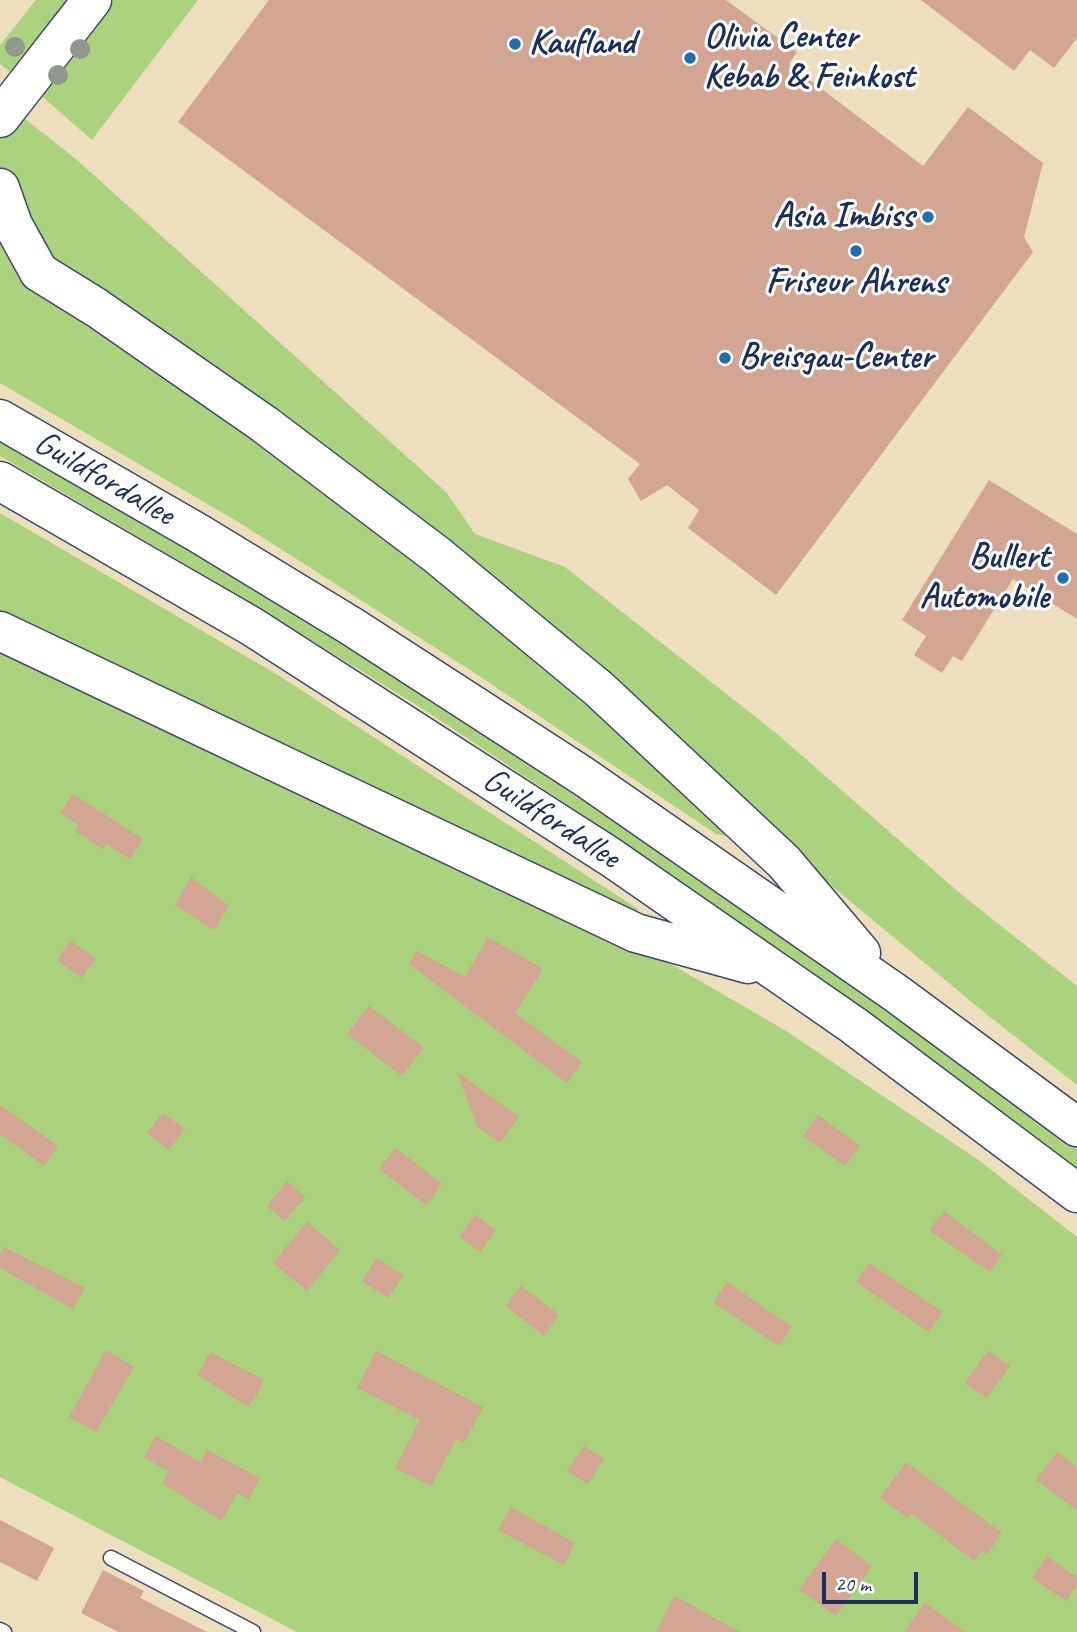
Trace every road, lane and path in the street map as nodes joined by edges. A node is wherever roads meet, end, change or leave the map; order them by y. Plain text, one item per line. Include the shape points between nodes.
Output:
1 (92, 0) edge
2 (0, 118) edge
3 (0, 188) edge
4 (0, 248) edge
5 (39, 272) junction
6 (0, 419) edge
7 (0, 481) edge
8 (0, 631) edge
9 (777, 972) junction
10 (897, 994) junction
11 (1077, 1127) edge
12 (1077, 1193) edge
13 (111, 1559) dead end
14 (253, 1632) edge

1 - 2 main road
3 - 5 main road via 13,225
4 - 5 main road
5 - 10 main road via 264,424 437,555 599,688 784,862
6 - 10 main road, Guildfordallee via 351,626 583,776
7 - 9 main road, Guildfordallee via 263,633 612,858
8 - 9 main road via 636,933
9 - 12 main road, Guildfordallee
10 - 11 main road, Guildfordallee
13 - 14 lane

